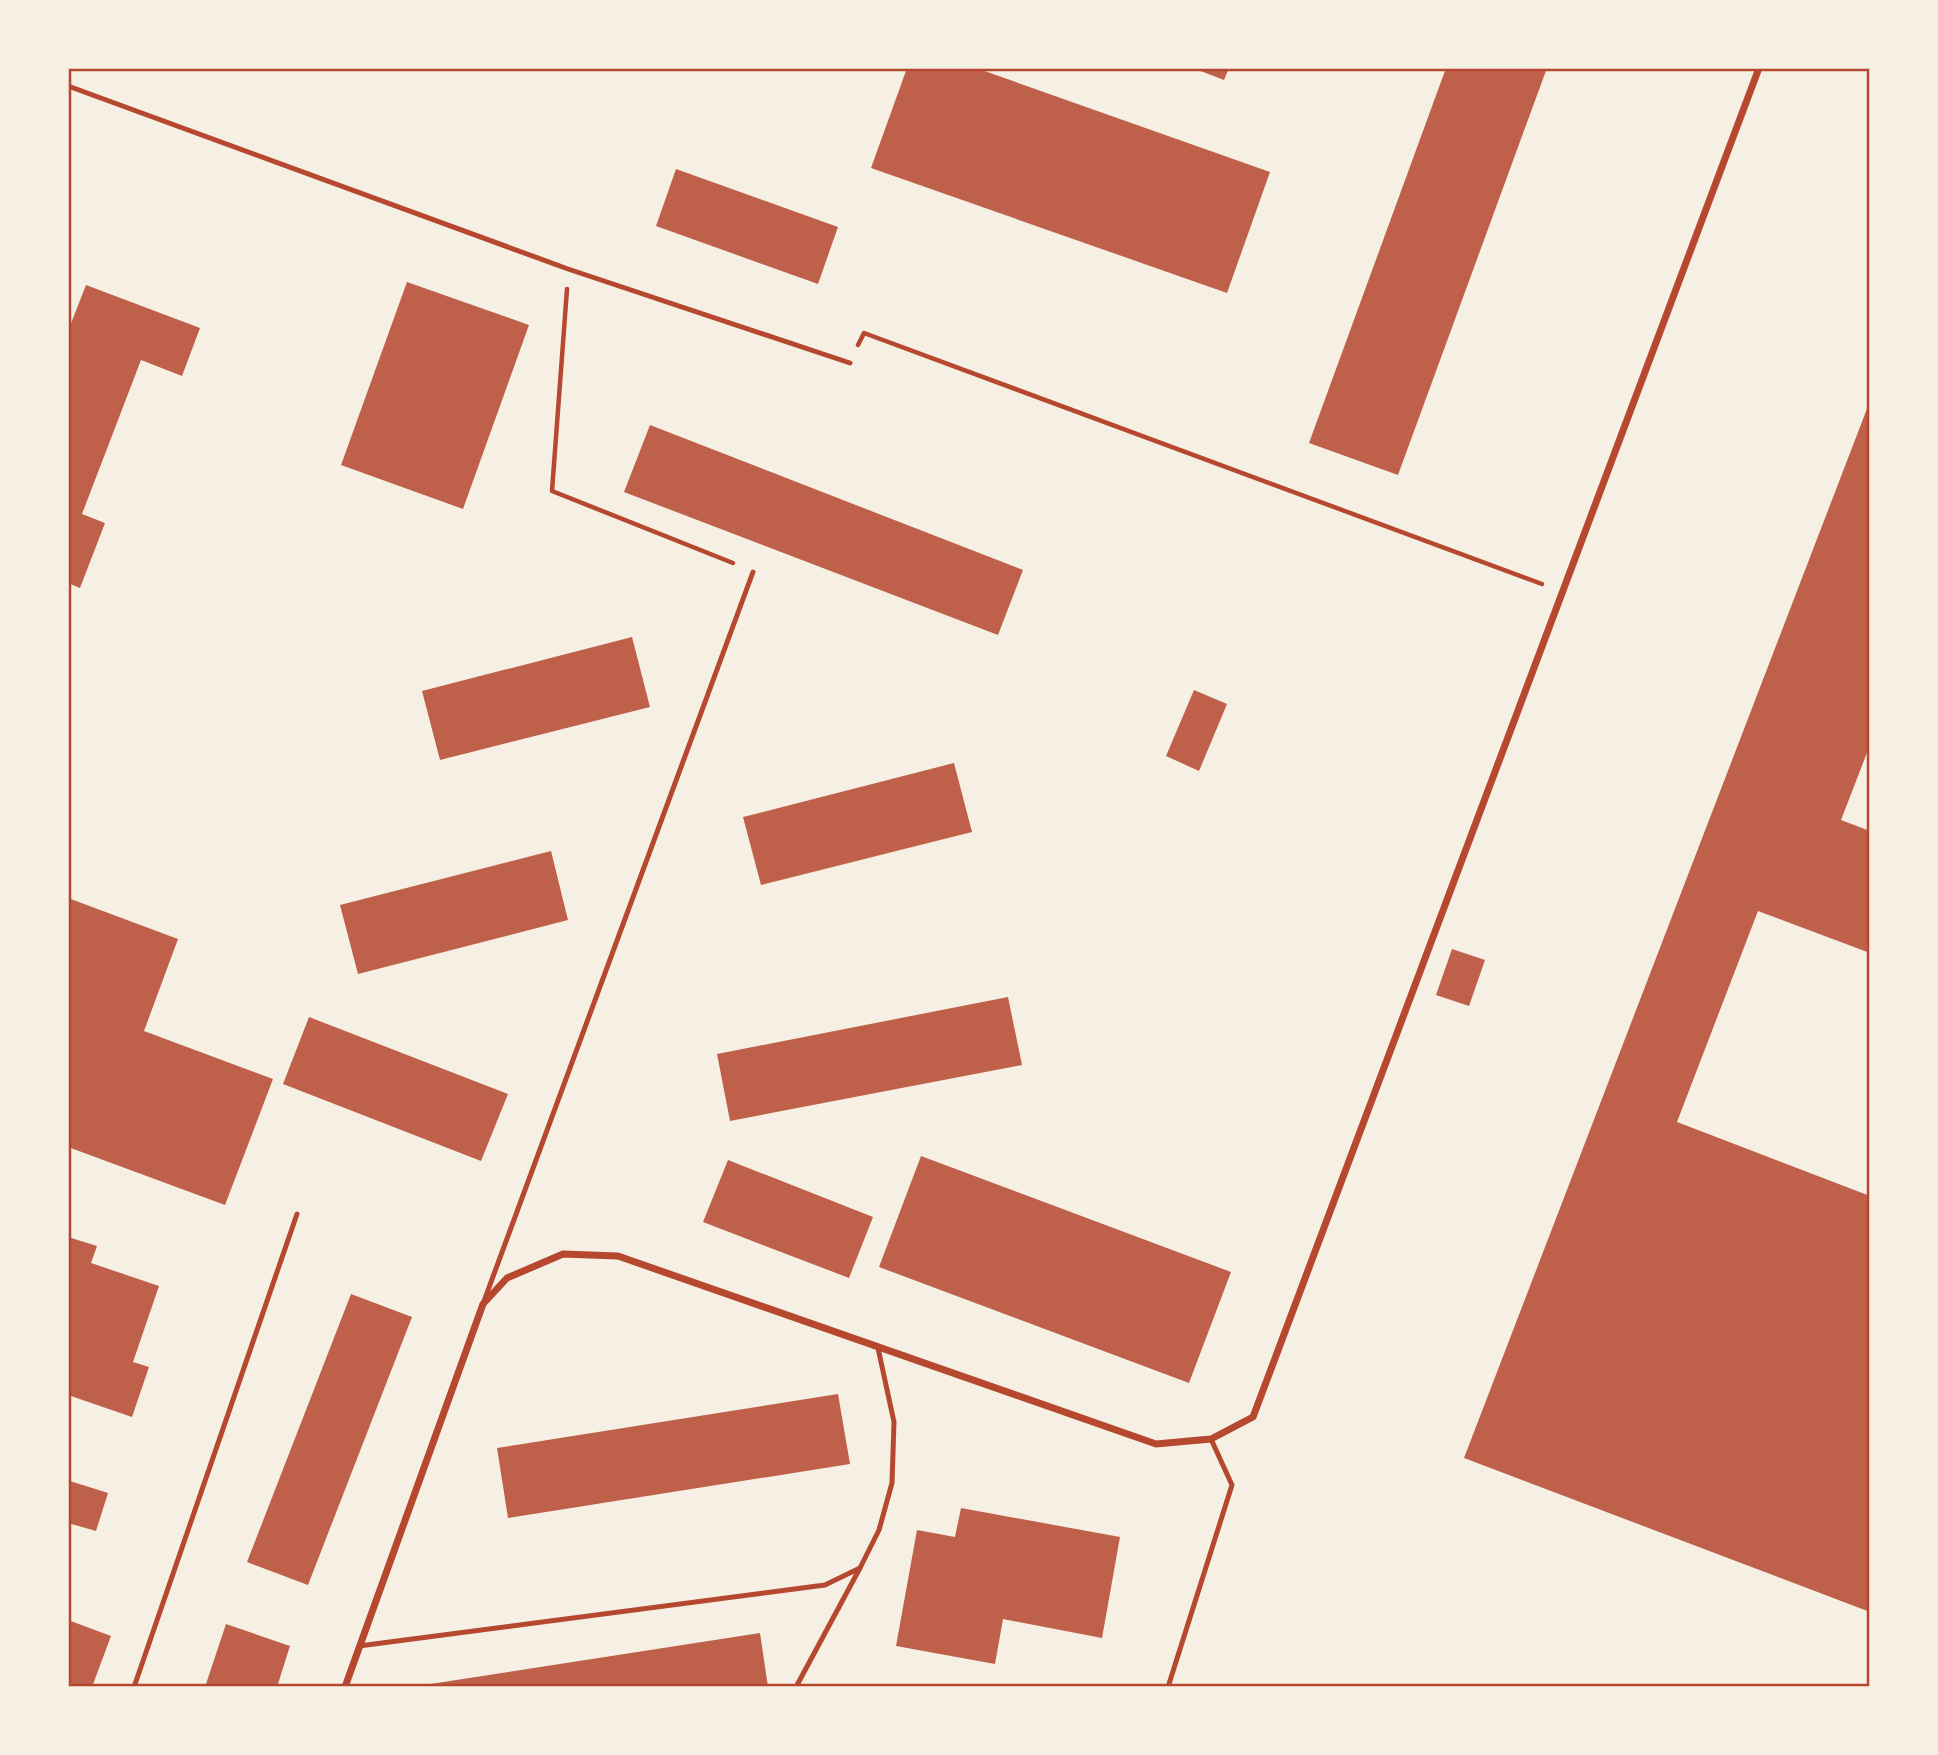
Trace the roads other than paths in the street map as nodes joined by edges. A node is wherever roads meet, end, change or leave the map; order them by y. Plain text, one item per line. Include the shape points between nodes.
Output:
1 (1759, 68) edge
2 (68, 86) edge
3 (850, 363) road end
4 (753, 572) road end
5 (297, 1214) dead end
6 (483, 1304) junction
7 (878, 1348) junction
8 (1211, 1439) junction
9 (860, 1568) junction
10 (359, 1646) junction
11 (134, 1687) edge
12 (345, 1687) edge
13 (796, 1687) edge
14 (1168, 1687) edge

1 - 8 street via 1253,1417
2 - 3 lane via 568,269
4 - 6 lane
5 - 11 lane
6 - 7 street via 507,1278 563,1254 618,1256
6 - 10 street
7 - 8 street via 1156,1444
7 - 9 lane via 894,1422 892,1483 879,1530
8 - 14 lane via 1232,1485
9 - 10 lane via 825,1585
9 - 13 lane
10 - 12 street

